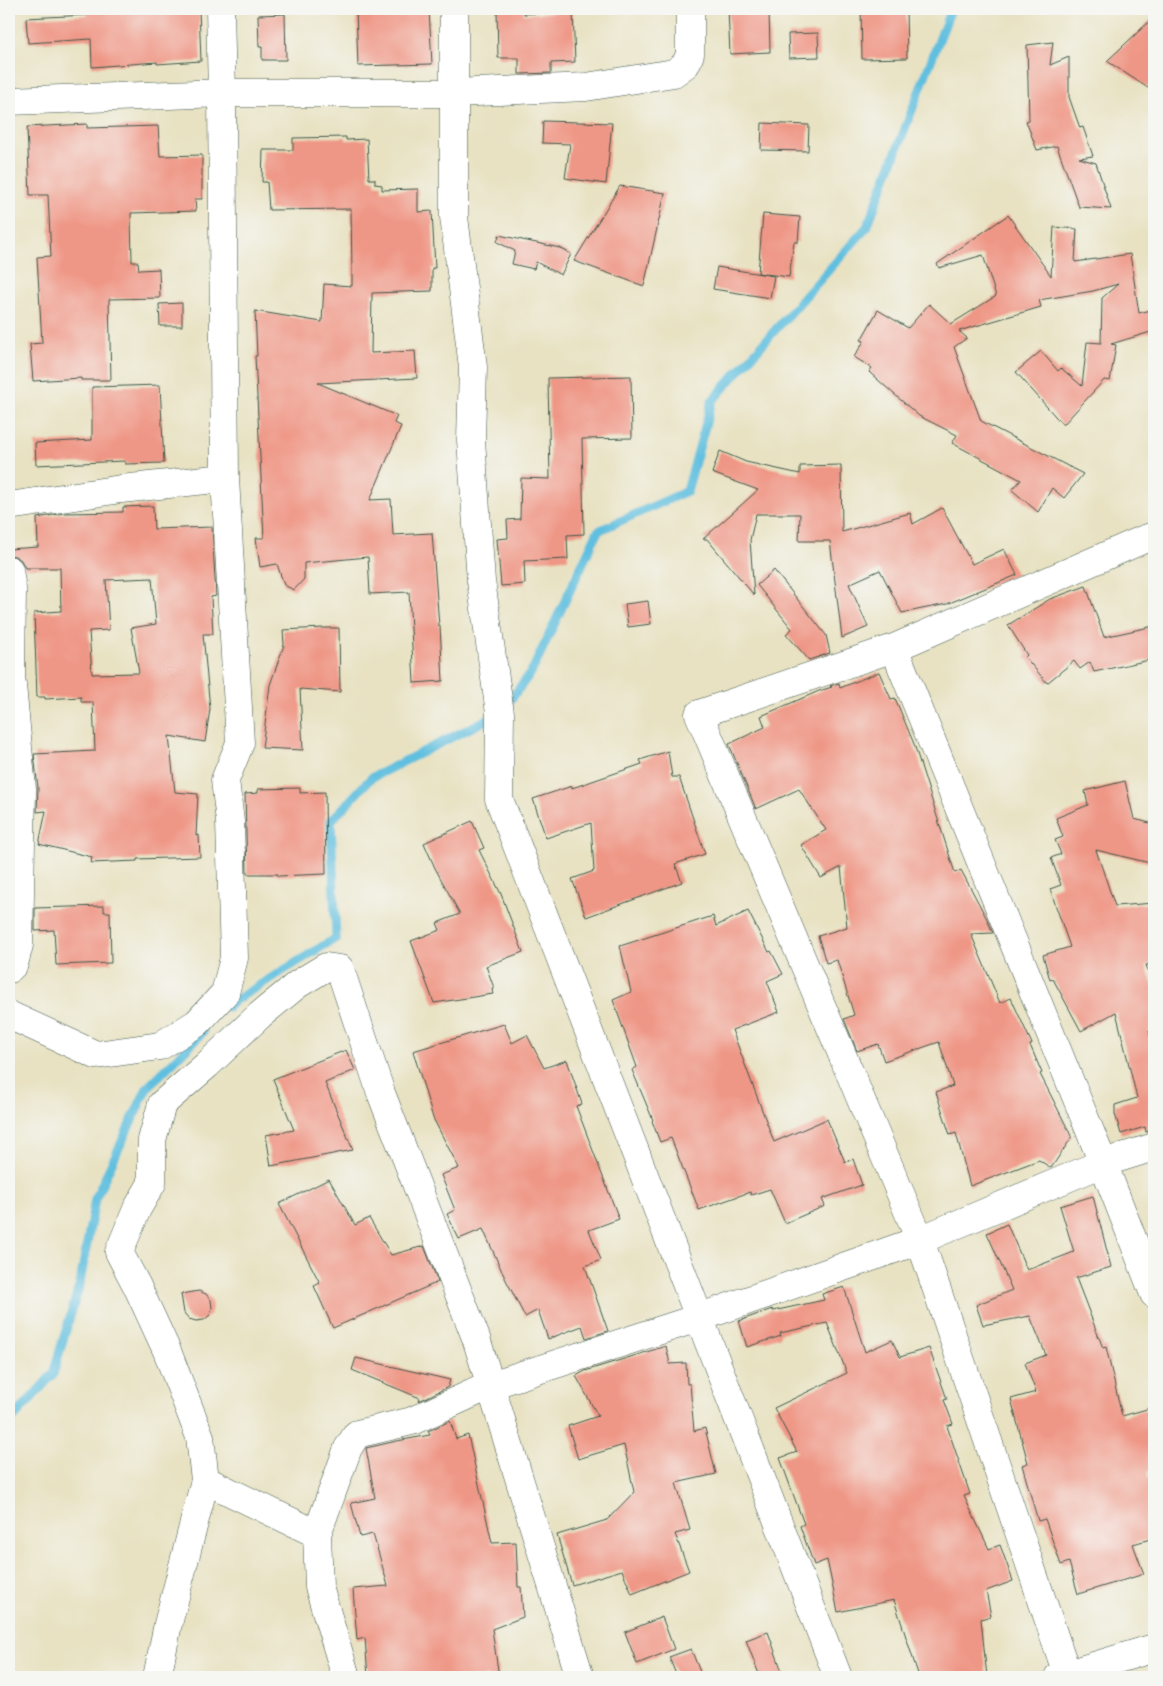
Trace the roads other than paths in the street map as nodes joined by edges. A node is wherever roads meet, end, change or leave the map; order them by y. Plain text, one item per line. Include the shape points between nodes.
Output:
1 (220, 9) edge
2 (454, 9) edge
3 (690, 9) edge
4 (222, 93) junction
5 (455, 93) junction
6 (9, 100) edge
7 (225, 478) junction
8 (9, 506) edge
9 (1154, 536) edge
10 (9, 570) edge
11 (894, 648) junction
12 (9, 969) edge
13 (9, 1015) edge
14 (1154, 1147) edge
15 (1103, 1163) junction
16 (920, 1240) junction
17 (1154, 1294) edge
18 (698, 1318) junction
19 (491, 1385) junction
20 (205, 1480) junction
21 (317, 1534) junction
22 (1154, 1648) edge
23 (1064, 1676) edge
24 (157, 1677) edge
25 (346, 1677) edge
26 (580, 1677) edge
27 (838, 1677) edge

1 - 4 street
2 - 5 street
3 - 5 street via 690,54 686,64 674,73 586,88
4 - 5 street
4 - 6 street
4 - 7 street
5 - 18 street via 454,217 473,367 470,440 481,581 500,713 499,799
7 - 8 street
7 - 13 street via 240,743 225,780 230,822 234,958 225,993 197,1023 160,1046 96,1055
9 - 11 street
10 - 12 street via 12,589 11,675 22,789 19,945 14,964
11 - 15 street
11 - 16 street via 699,714
14 - 15 street
15 - 16 street
15 - 17 street
16 - 18 street
16 - 23 street
18 - 19 street
18 - 27 street
19 - 20 street via 466,1311 381,1093 340,969 326,967 298,984 260,1015 162,1104 152,1140 152,1183 119,1252 167,1351 200,1437
19 - 21 street via 412,1421 357,1434 348,1448
19 - 26 street
20 - 21 street
20 - 24 street
21 - 25 street via 319,1587
22 - 23 street

